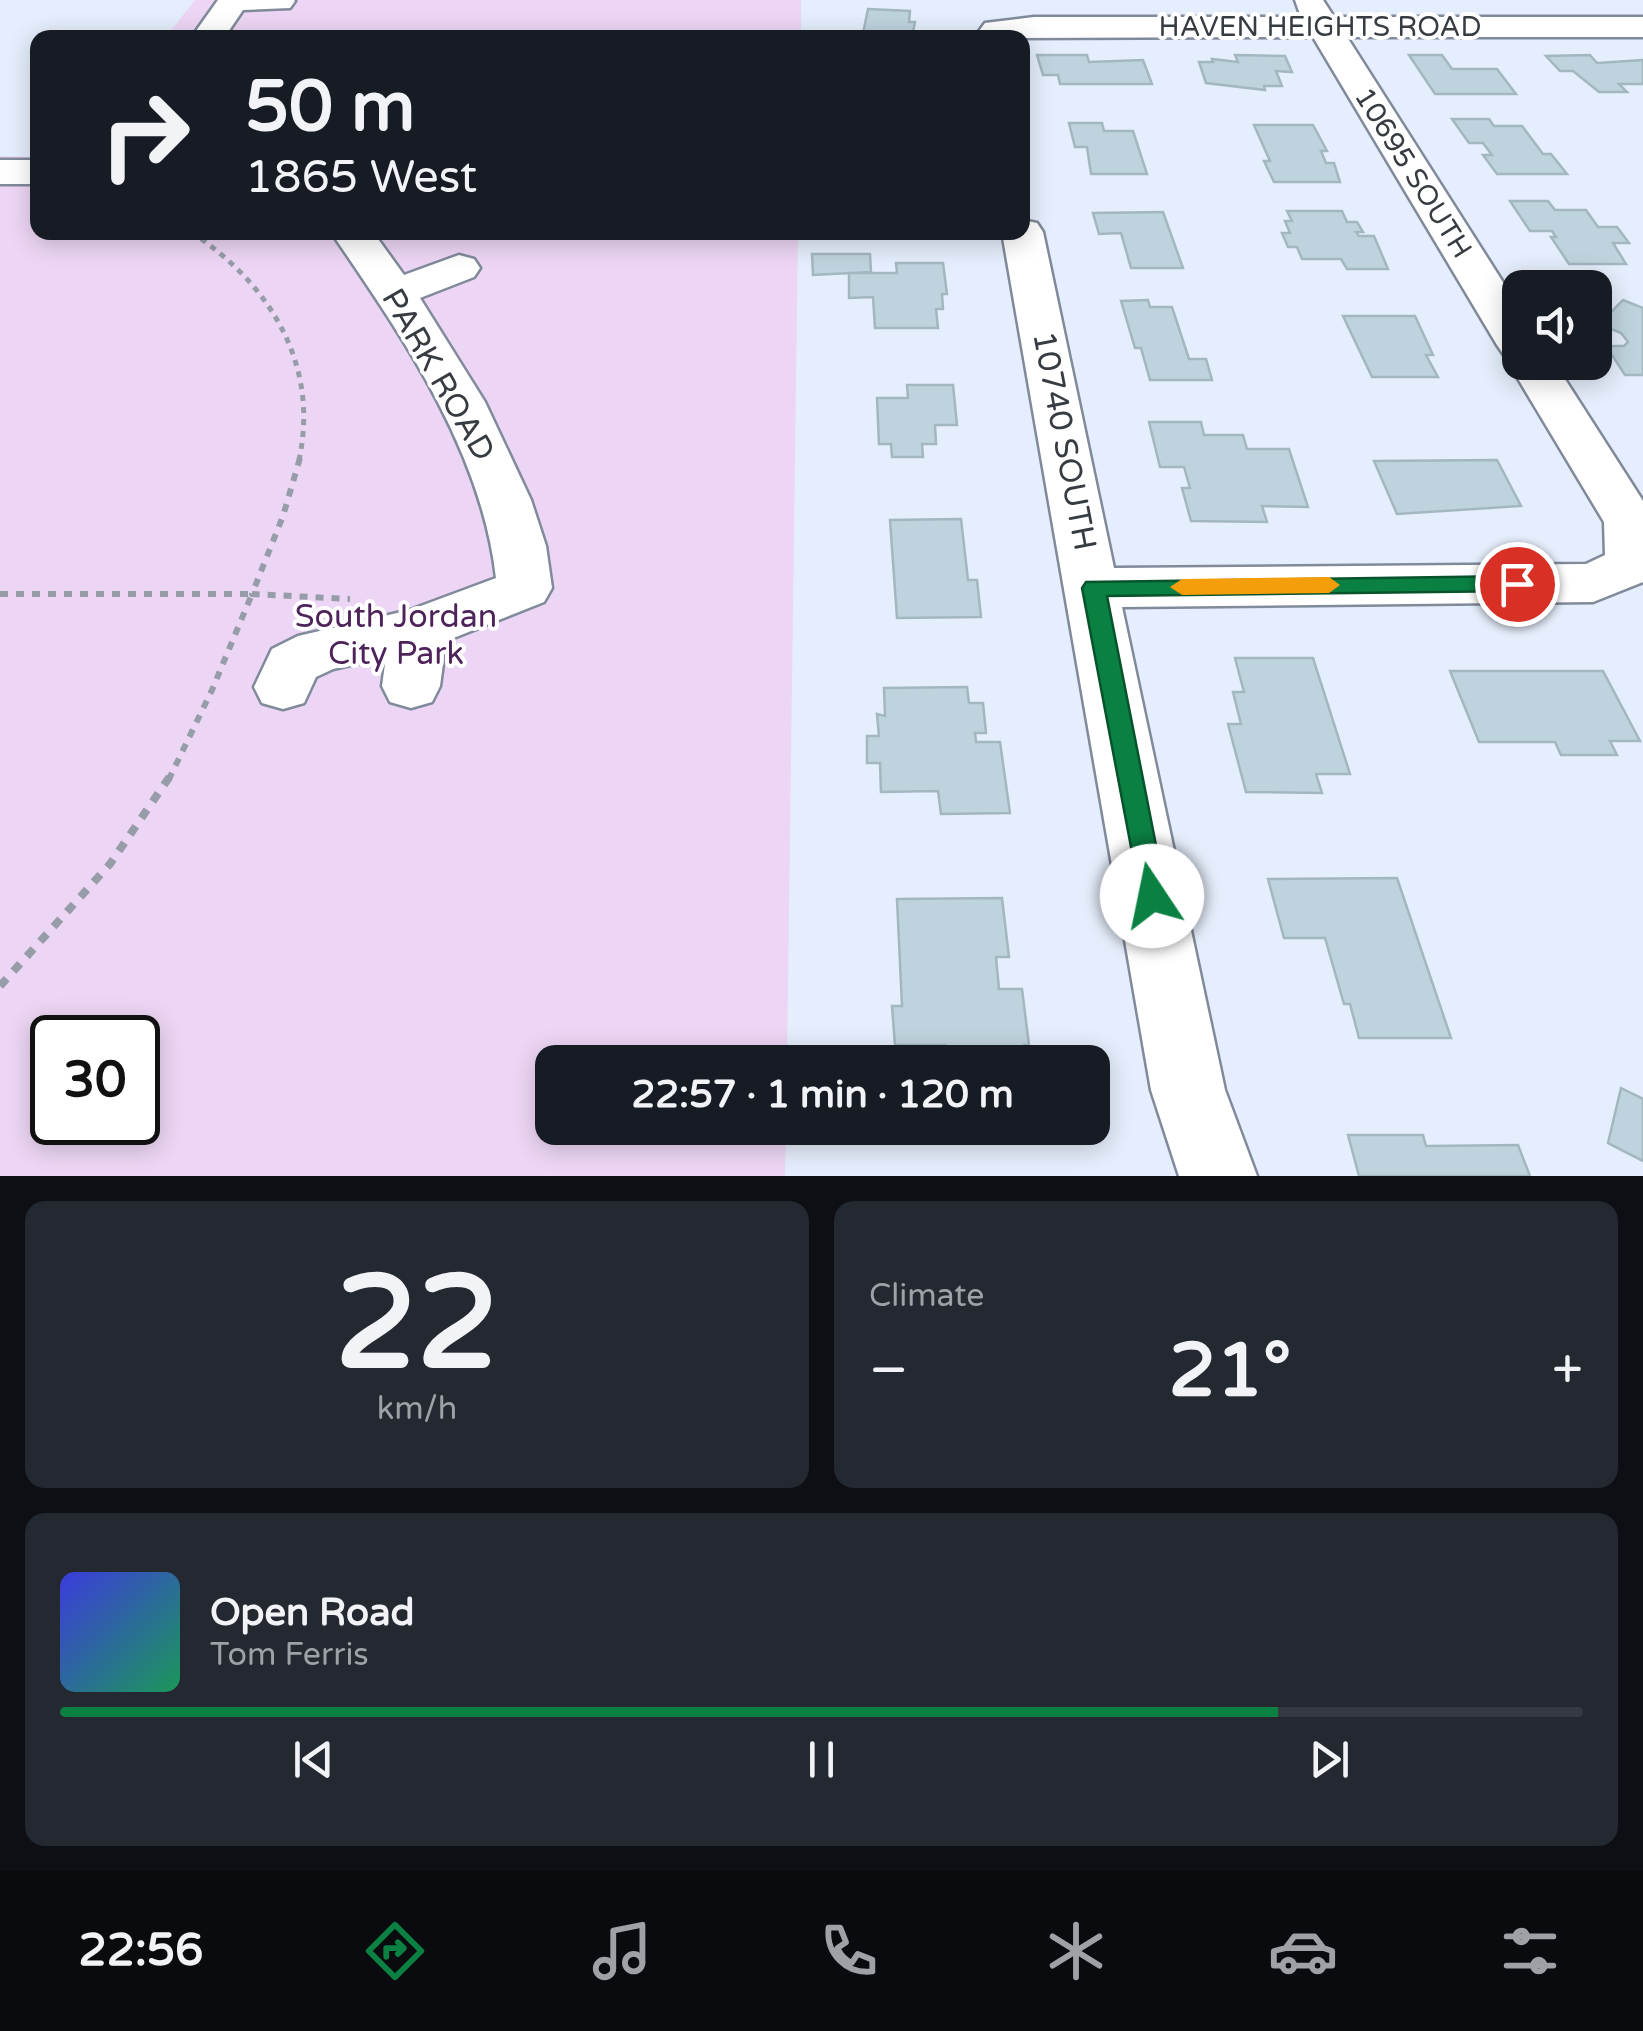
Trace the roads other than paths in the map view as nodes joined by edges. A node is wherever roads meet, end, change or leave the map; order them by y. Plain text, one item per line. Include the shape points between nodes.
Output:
1 (234, 0) edge
2 (279, 1) edge
3 (1315, 14) edge
4 (1643, 28) edge
5 (213, 30) edge
6 (1030, 32) edge
7 (0, 172) edge
8 (30, 172) edge
9 (356, 240) edge
10 (1024, 240) edge
11 (459, 268) dead end
12 (393, 294) junction
13 (1502, 315) edge
14 (1542, 380) edge
15 (1094, 588) junction
16 (419, 629) junction
17 (411, 686) dead end
18 (284, 687) dead end
19 (1218, 1176) edge

1 - 2 street
1 - 5 street
3 - 4 street, HAVEN HEIGHTS ROAD
3 - 6 street, HAVEN HEIGHTS ROAD
3 - 13 street, 10695 SOUTH
7 - 8 street
9 - 12 street, PARK ROAD
10 - 15 street, 10740 SOUTH
11 - 12 street
12 - 16 street, PARK ROAD via 484,448 524,556 525,588
14 - 15 street via 1630,522 1633,564 1593,583
15 - 19 street, 10740 SOUTH via 1188,1090
16 - 17 street
16 - 18 street via 318,651 292,664

